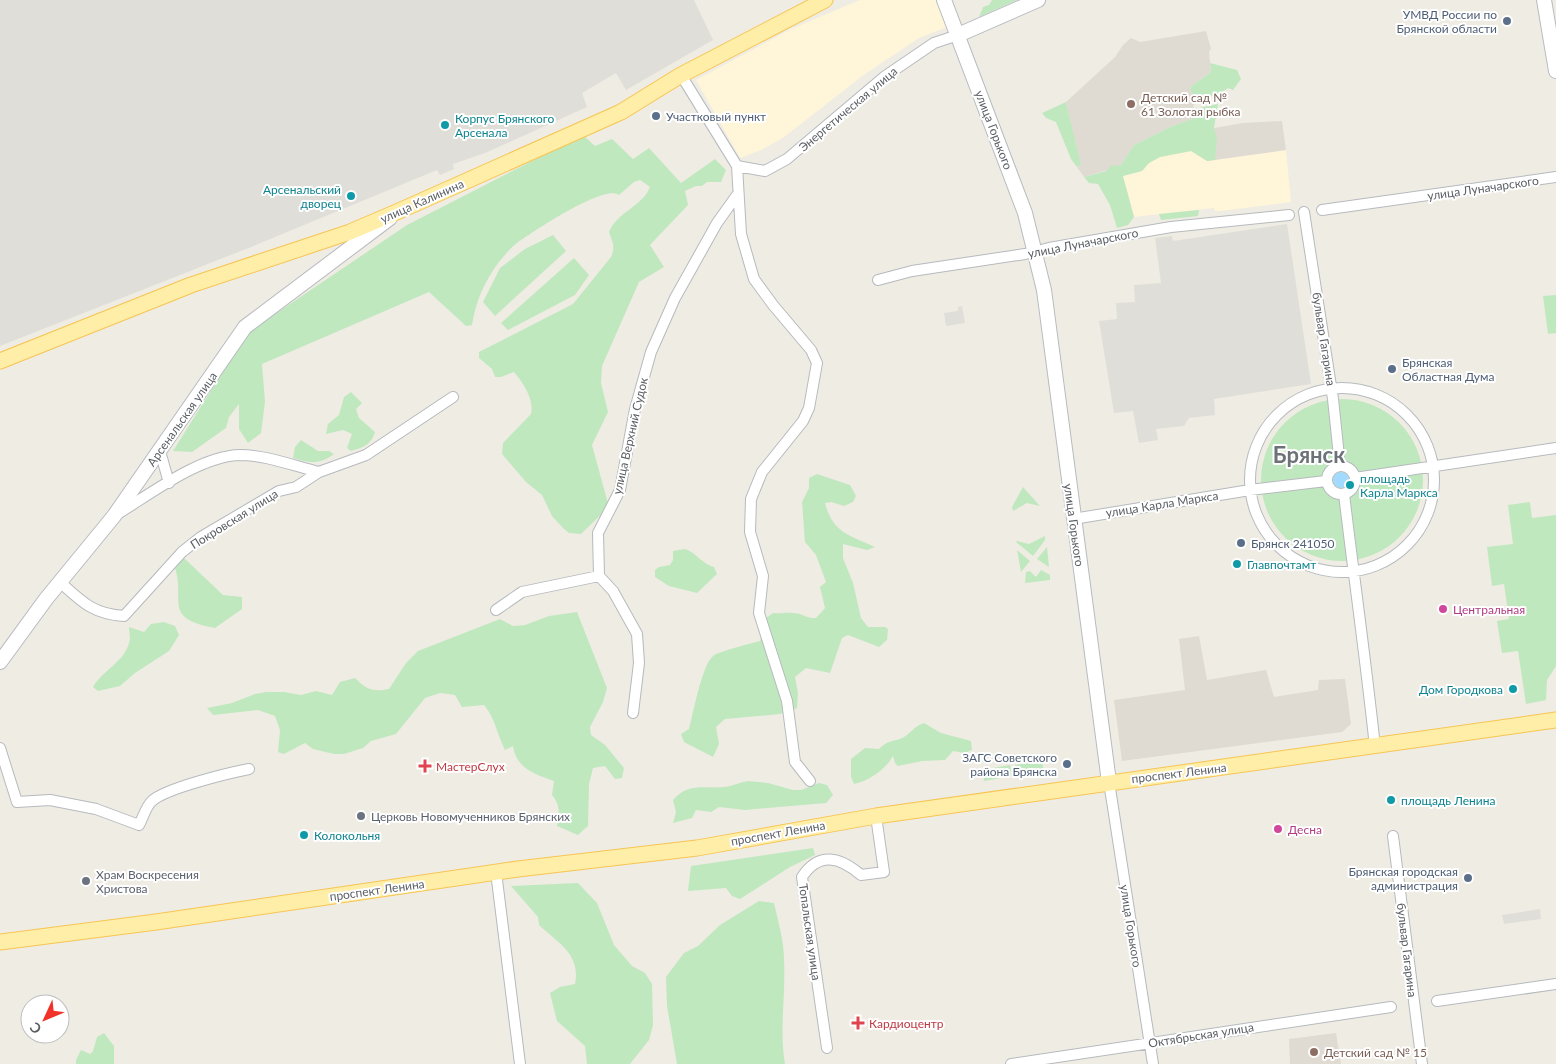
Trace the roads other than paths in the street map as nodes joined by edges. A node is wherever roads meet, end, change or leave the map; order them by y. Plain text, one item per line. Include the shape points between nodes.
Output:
1 (825, 0) edge
2 (944, 0) edge
3 (1038, 0) edge
4 (1544, 0) edge
5 (958, 35) junction
6 (1556, 71) edge
7 (681, 75) junction
8 (737, 166) junction
9 (1556, 177) edge
10 (737, 195) junction
11 (1322, 210) dead end
12 (399, 211) junction
13 (1304, 212) dead end
14 (1289, 215) dead end
15 (1034, 251) junction
16 (878, 280) dead end
17 (0, 361) edge
18 (1327, 389) junction
19 (453, 397) dead end
20 (1556, 448) edge
21 (160, 450) junction
22 (1433, 464) junction
23 (1340, 466) junction
24 (319, 472) junction
25 (1355, 478) junction
26 (1326, 481) junction
27 (169, 483) junction
28 (1250, 490) junction
29 (1344, 494) junction
30 (114, 516) junction
31 (1073, 519) junction
32 (1354, 572) junction
33 (599, 576) junction
34 (60, 582) junction
35 (496, 610) dead end
36 (0, 662) edge
37 (633, 713) dead end
38 (1556, 720) edge
39 (1375, 747) junction
40 (0, 748) edge
41 (249, 770) dead end
42 (810, 781) dead end
43 (1109, 782) junction
44 (876, 816) junction
45 (1393, 836) dead end
46 (496, 872) junction
47 (0, 942) edge
48 (1556, 984) edge
49 (1437, 1001) dead end
50 (1391, 1007) dead end
51 (1150, 1043) junction
52 (827, 1048) dead end
53 (1040, 1062) edge
54 (520, 1064) edge
55 (1011, 1064) edge
56 (1152, 1064) edge
57 (1422, 1064) edge

1 - 7 main road, улица Калинина
2 - 5 street, улица Горького
3 - 5 street, Энергетическая улица
4 - 6 street
5 - 8 street, Энергетическая улица via 934,43 884,77 787,159 765,171
5 - 15 street, улица Горького via 1025,212
7 - 8 street
7 - 12 main road, улица Калинина via 621,112
8 - 10 street
9 - 11 street, улица Луначарского
10 - 33 street, улица Верхний Судок via 674,298 651,352 635,409 620,490 598,533
10 - 42 street via 741,234 754,279 811,350 817,363 809,408 803,421 762,472 751,499 750,532 762,576 759,613 787,701 795,762
12 - 17 main road, улица Калинина via 350,232 191,284
12 - 21 street, Арсенальская улица via 244,327
13 - 18 street, бульвар Гагарина
14 - 15 street, улица Луначарского via 1172,227
15 - 16 street, улица Луначарского via 912,270
15 - 31 street, улица Горького via 1044,290
18 - 22 street via 1344,388 1380,396 1405,413 1423,436
18 - 23 street, бульвар Гагарина
18 - 28 street via 1294,401 1272,420 1256,446
19 - 24 street, Покровская улица via 366,455
20 - 22 street
21 - 27 street
21 - 30 street, Арсенальская улица
22 - 25 street
22 - 32 street via 1433,496 1423,525 1404,550 1377,566
23 - 25 street via 1349,468
23 - 26 street via 1329,472
24 - 27 street via 240,455 214,459
24 - 34 street, Покровская улица via 296,487 279,491 201,537 182,552 124,616 106,614 86,606
25 - 29 street via 1352,489
26 - 28 street, улица Карла Маркса
26 - 29 street via 1334,492
27 - 30 street
28 - 31 street, улица Карла Маркса
28 - 32 street via 1266,532 1288,555 1316,569
29 - 32 street
30 - 34 street, Арсенальская улица
31 - 43 street, улица Горького
32 - 39 street
33 - 35 street via 522,592
33 - 37 street via 612,591 637,634 639,663
34 - 36 street, Арсенальская улица
38 - 39 main road, проспект Ленина
39 - 43 main road, проспект Ленина
40 - 41 street via 17,802 50,800 96,809 139,825 152,801 226,773
43 - 44 main road, проспект Ленина
43 - 51 street, улица Горького
44 - 46 main road, проспект Ленина via 697,848
44 - 52 street, Топальская улица via 884,872 861,875 849,865 823,860 810,866 802,878
45 - 57 street, бульвар Гагарина
46 - 47 main road, проспект Ленина
46 - 54 street
48 - 49 street
50 - 51 street, Октябрьская улица
51 - 53 street, Октябрьская улица
51 - 56 street, улица Горького
53 - 55 street, Октябрьская улица

